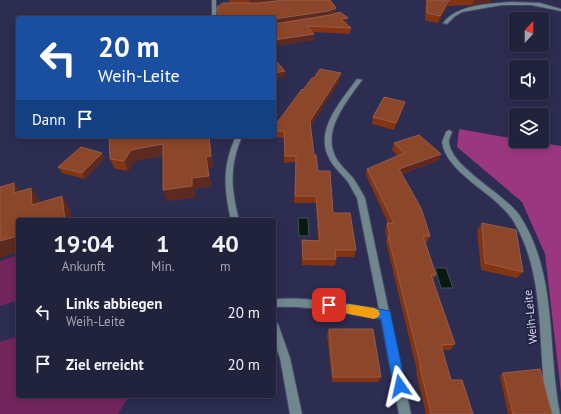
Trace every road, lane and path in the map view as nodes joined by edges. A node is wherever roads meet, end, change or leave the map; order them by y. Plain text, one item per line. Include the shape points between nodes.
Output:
1 (214, 0) edge
2 (507, 1) edge
3 (215, 6) junction
4 (220, 6) edge
5 (561, 10) edge
6 (214, 16) edge
7 (445, 23) dead end
8 (359, 80) dead end
9 (449, 132) dead end
10 (238, 138) edge
11 (235, 218) edge
12 (276, 303) edge
13 (386, 315) junction
14 (276, 333) edge
15 (296, 414) edge
16 (405, 414) edge
17 (554, 414) edge

1 - 3 street
2 - 5 street
2 - 7 street via 466,10 449,18
3 - 4 street
3 - 6 street
8 - 13 street via 328,131 327,143 331,156 353,183 361,198
9 - 17 street, Weih-Leite via 445,146 453,158 506,204 526,234 537,265
10 - 11 street via 229,159 228,173
12 - 13 street via 291,300
13 - 16 street
14 - 15 street via 285,358

